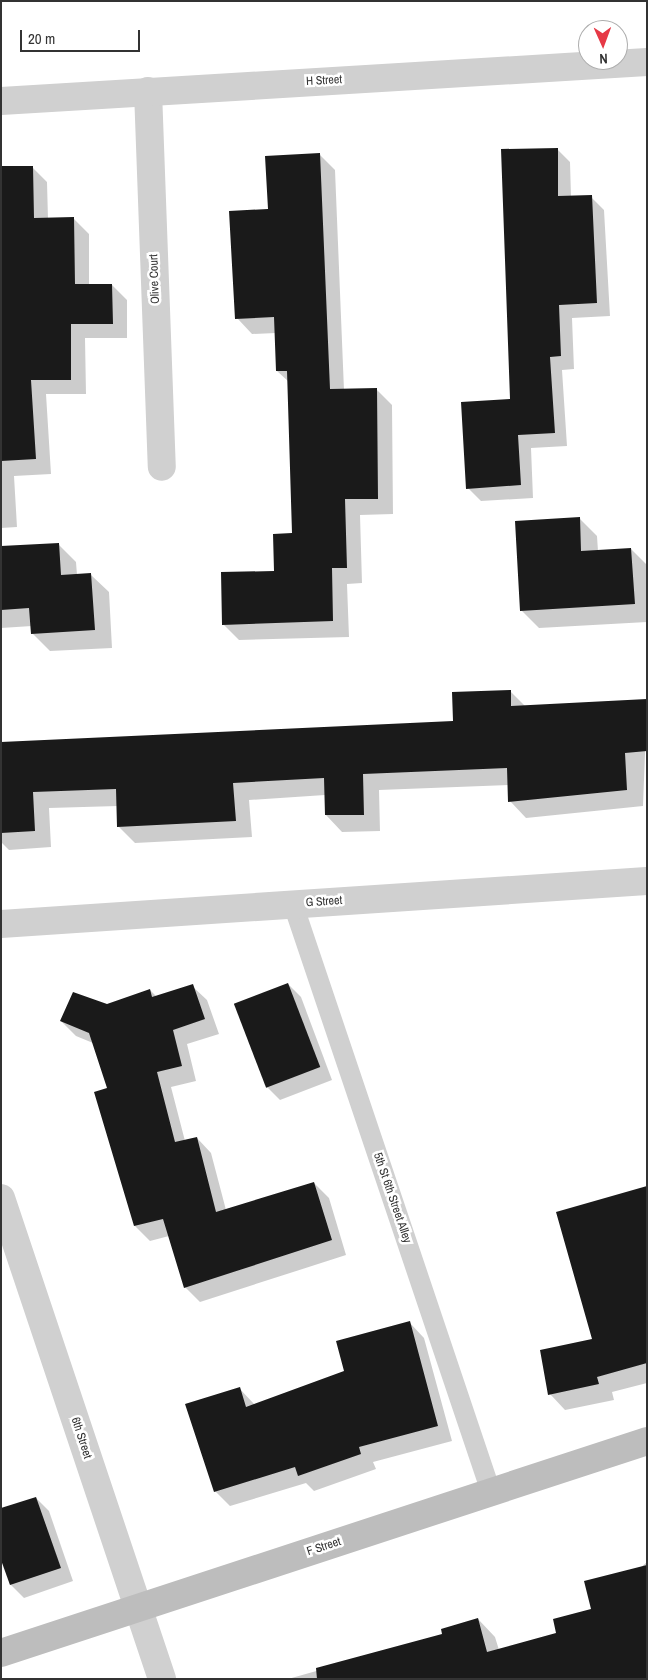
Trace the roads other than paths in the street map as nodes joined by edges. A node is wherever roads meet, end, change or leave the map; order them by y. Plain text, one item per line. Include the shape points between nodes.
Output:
1 (647, 62) edge
2 (148, 91) junction
3 (1, 101) edge
4 (162, 467) dead end
5 (647, 881) edge
6 (293, 904) junction
7 (1, 924) edge
8 (1, 1198) edge
9 (647, 1441) edge
10 (491, 1492) junction
11 (138, 1608) junction
12 (1, 1653) edge
13 (162, 1679) edge

1 - 2 street, H Street
2 - 3 street, H Street
2 - 4 street, Olive Court
5 - 6 street, G Street
6 - 7 street, G Street
6 - 10 lane, 5th St 6th Street Alley
8 - 11 street, 6th Street
9 - 10 main road, F Street
10 - 11 main road, F Street
11 - 12 main road, F Street
11 - 13 street, 6th Street

